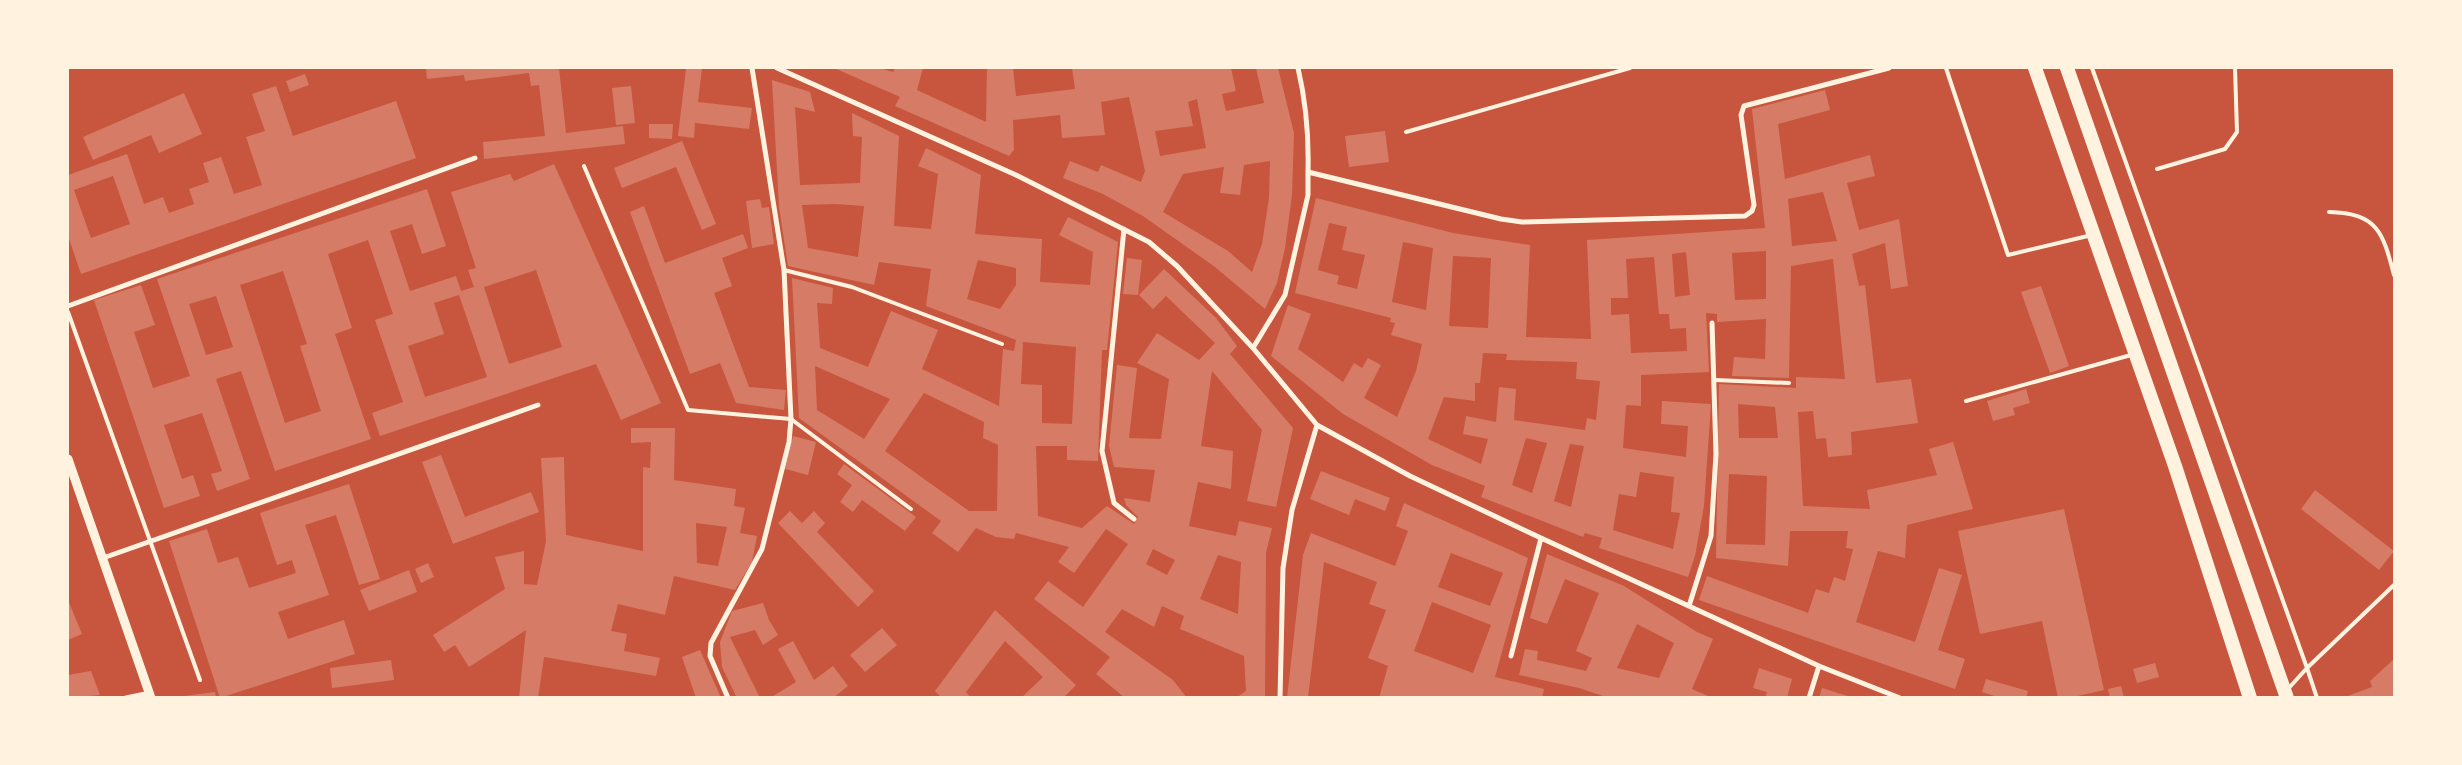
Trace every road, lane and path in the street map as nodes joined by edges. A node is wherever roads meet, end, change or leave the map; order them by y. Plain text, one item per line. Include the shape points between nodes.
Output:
1 (752, 68) edge
2 (777, 68) edge
3 (1298, 68) edge
4 (1630, 68) edge
5 (1889, 68) edge
6 (1946, 68) edge
7 (2035, 68) edge
8 (2067, 68) edge
9 (2092, 68) edge
10 (2235, 68) edge
11 (1406, 132) dead end
12 (476, 158) dead end
13 (584, 166) dead end
14 (2157, 168) dead end
15 (1308, 172) junction
16 (2329, 212) dead end
17 (1124, 229) junction
18 (2094, 234) junction
19 (784, 270) junction
20 (2394, 275) edge
21 (68, 306) edge
22 (68, 312) edge
23 (1712, 323) dead end
24 (1002, 344) dead end
25 (1253, 348) junction
26 (2136, 353) junction
27 (1715, 380) junction
28 (1789, 384) dead end
29 (1966, 401) dead end
30 (538, 405) dead end
31 (791, 419) junction
32 (1317, 425) junction
33 (68, 459) edge
34 (911, 509) dead end
35 (1134, 519) dead end
36 (1540, 538) junction
37 (150, 540) junction
38 (103, 558) junction
39 (2394, 585) edge
40 (1689, 606) junction
41 (1511, 656) dead end
42 (1819, 666) junction
43 (2307, 668) junction
44 (200, 680) dead end
45 (150, 695) edge
46 (2286, 695) edge
47 (126, 698) edge
48 (728, 698) edge
49 (1280, 698) edge
50 (1810, 698) edge
51 (1900, 698) edge
52 (2250, 698) edge
53 (2317, 698) edge

1 - 19 street
2 - 17 street via 1016,175
3 - 15 street via 1309,138
4 - 11 lane
5 - 15 street via 1744,106 1741,115 1754,205 1745,216 1522,222
6 - 18 lane via 2008,255
7 - 18 highway
8 - 46 highway
9 - 43 lane
10 - 14 lane via 2237,132 2225,148
12 - 21 street
13 - 31 lane via 688,410
15 - 25 street via 1308,196 1285,295
16 - 20 lane via 2349,212 2369,220 2384,236
17 - 25 street via 1149,242 1177,266
17 - 35 street via 1102,450 1114,503
18 - 26 highway
19 - 24 lane via 852,287
19 - 31 street
22 - 37 lane
23 - 27 street
25 - 32 street
26 - 29 lane
26 - 52 highway via 2176,466
27 - 28 lane
27 - 40 street via 1716,454 1711,536
30 - 37 street
31 - 34 lane
31 - 48 street via 762,549 712,643 710,656
32 - 36 street via 1410,476
32 - 49 street via 1292,510 1283,568
33 - 38 street
36 - 40 street
36 - 41 street
37 - 38 street
37 - 44 lane
38 - 45 street
39 - 43 lane
40 - 42 street
42 - 50 street
42 - 51 street
43 - 46 lane
43 - 53 lane
45 - 47 street

